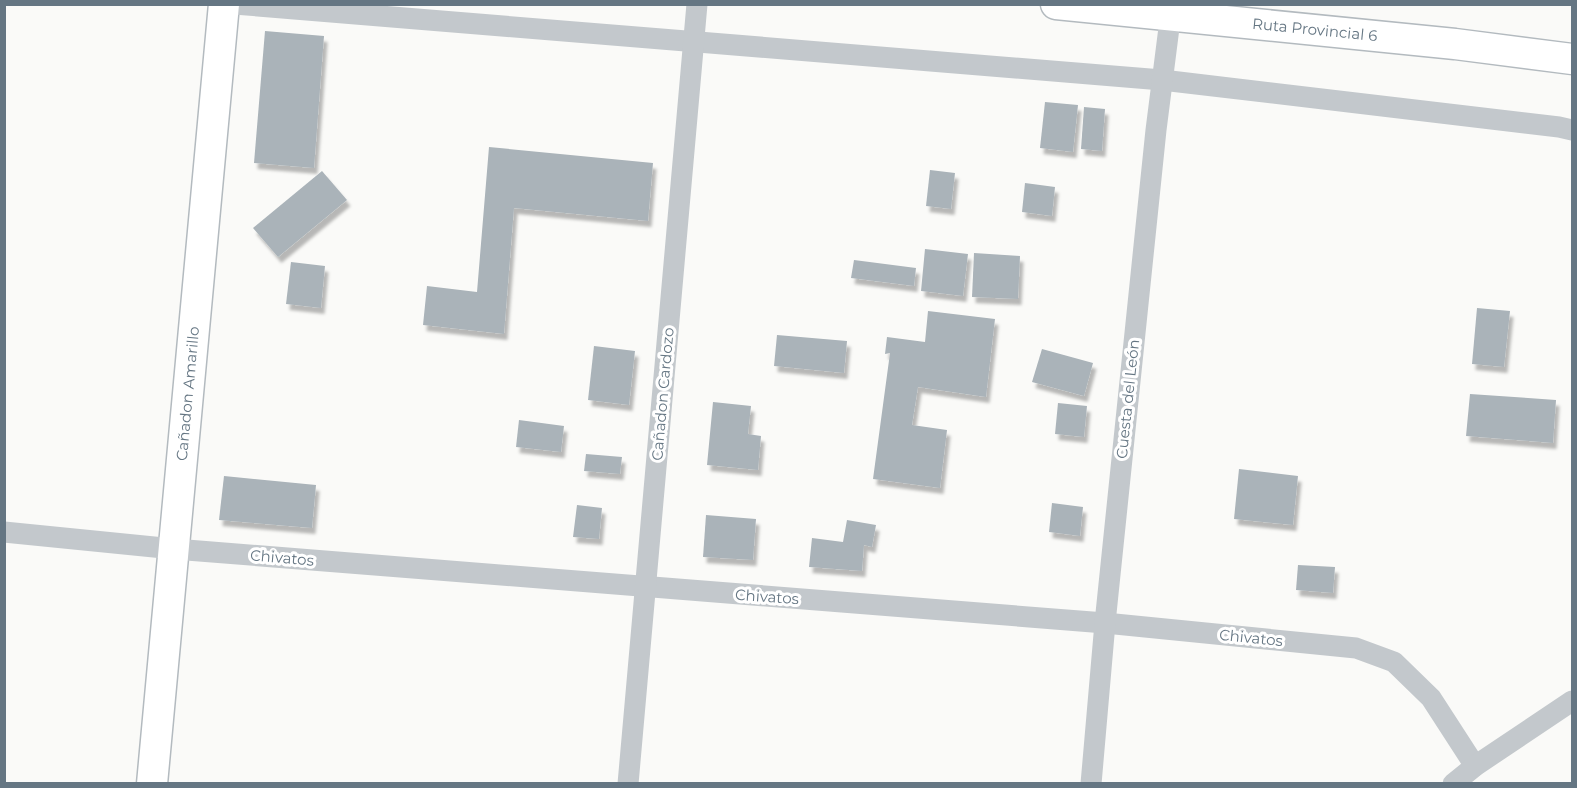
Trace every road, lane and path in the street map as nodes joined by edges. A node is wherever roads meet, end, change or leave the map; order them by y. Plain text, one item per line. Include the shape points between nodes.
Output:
1 (225, 4) edge
2 (234, 4) edge
3 (697, 4) edge
4 (1056, 4) edge
5 (1172, 10) edge
6 (694, 42) junction
7 (1572, 59) edge
8 (1162, 80) junction
9 (1572, 130) edge
10 (4, 532) edge
11 (174, 549) junction
12 (646, 587) junction
13 (1105, 623) junction
14 (1572, 701) edge
15 (1475, 766) junction
16 (153, 783) edge
17 (628, 783) edge
18 (1091, 783) edge
19 (1453, 783) edge

1 - 11 street, Cañadon Amarillo
2 - 6 street
3 - 6 street, Cañadon Cardozo
4 - 5 street, Ruta Provincial 6
5 - 7 street, Ruta Provincial 6
5 - 8 street, Cuesta del León
6 - 8 street
6 - 12 street, Cañadon Cardozo
8 - 9 street
8 - 13 street, Cuesta del León
10 - 11 street, Chivatos
11 - 12 street, Chivatos
11 - 16 street, Cañadon Amarillo
12 - 13 street, Chivatos
12 - 17 street, Cañadon Cardozo
13 - 15 street, Chivatos via 1356,648 1394,662 1431,698
13 - 18 street, Cuesta del León
14 - 15 street
15 - 19 street

